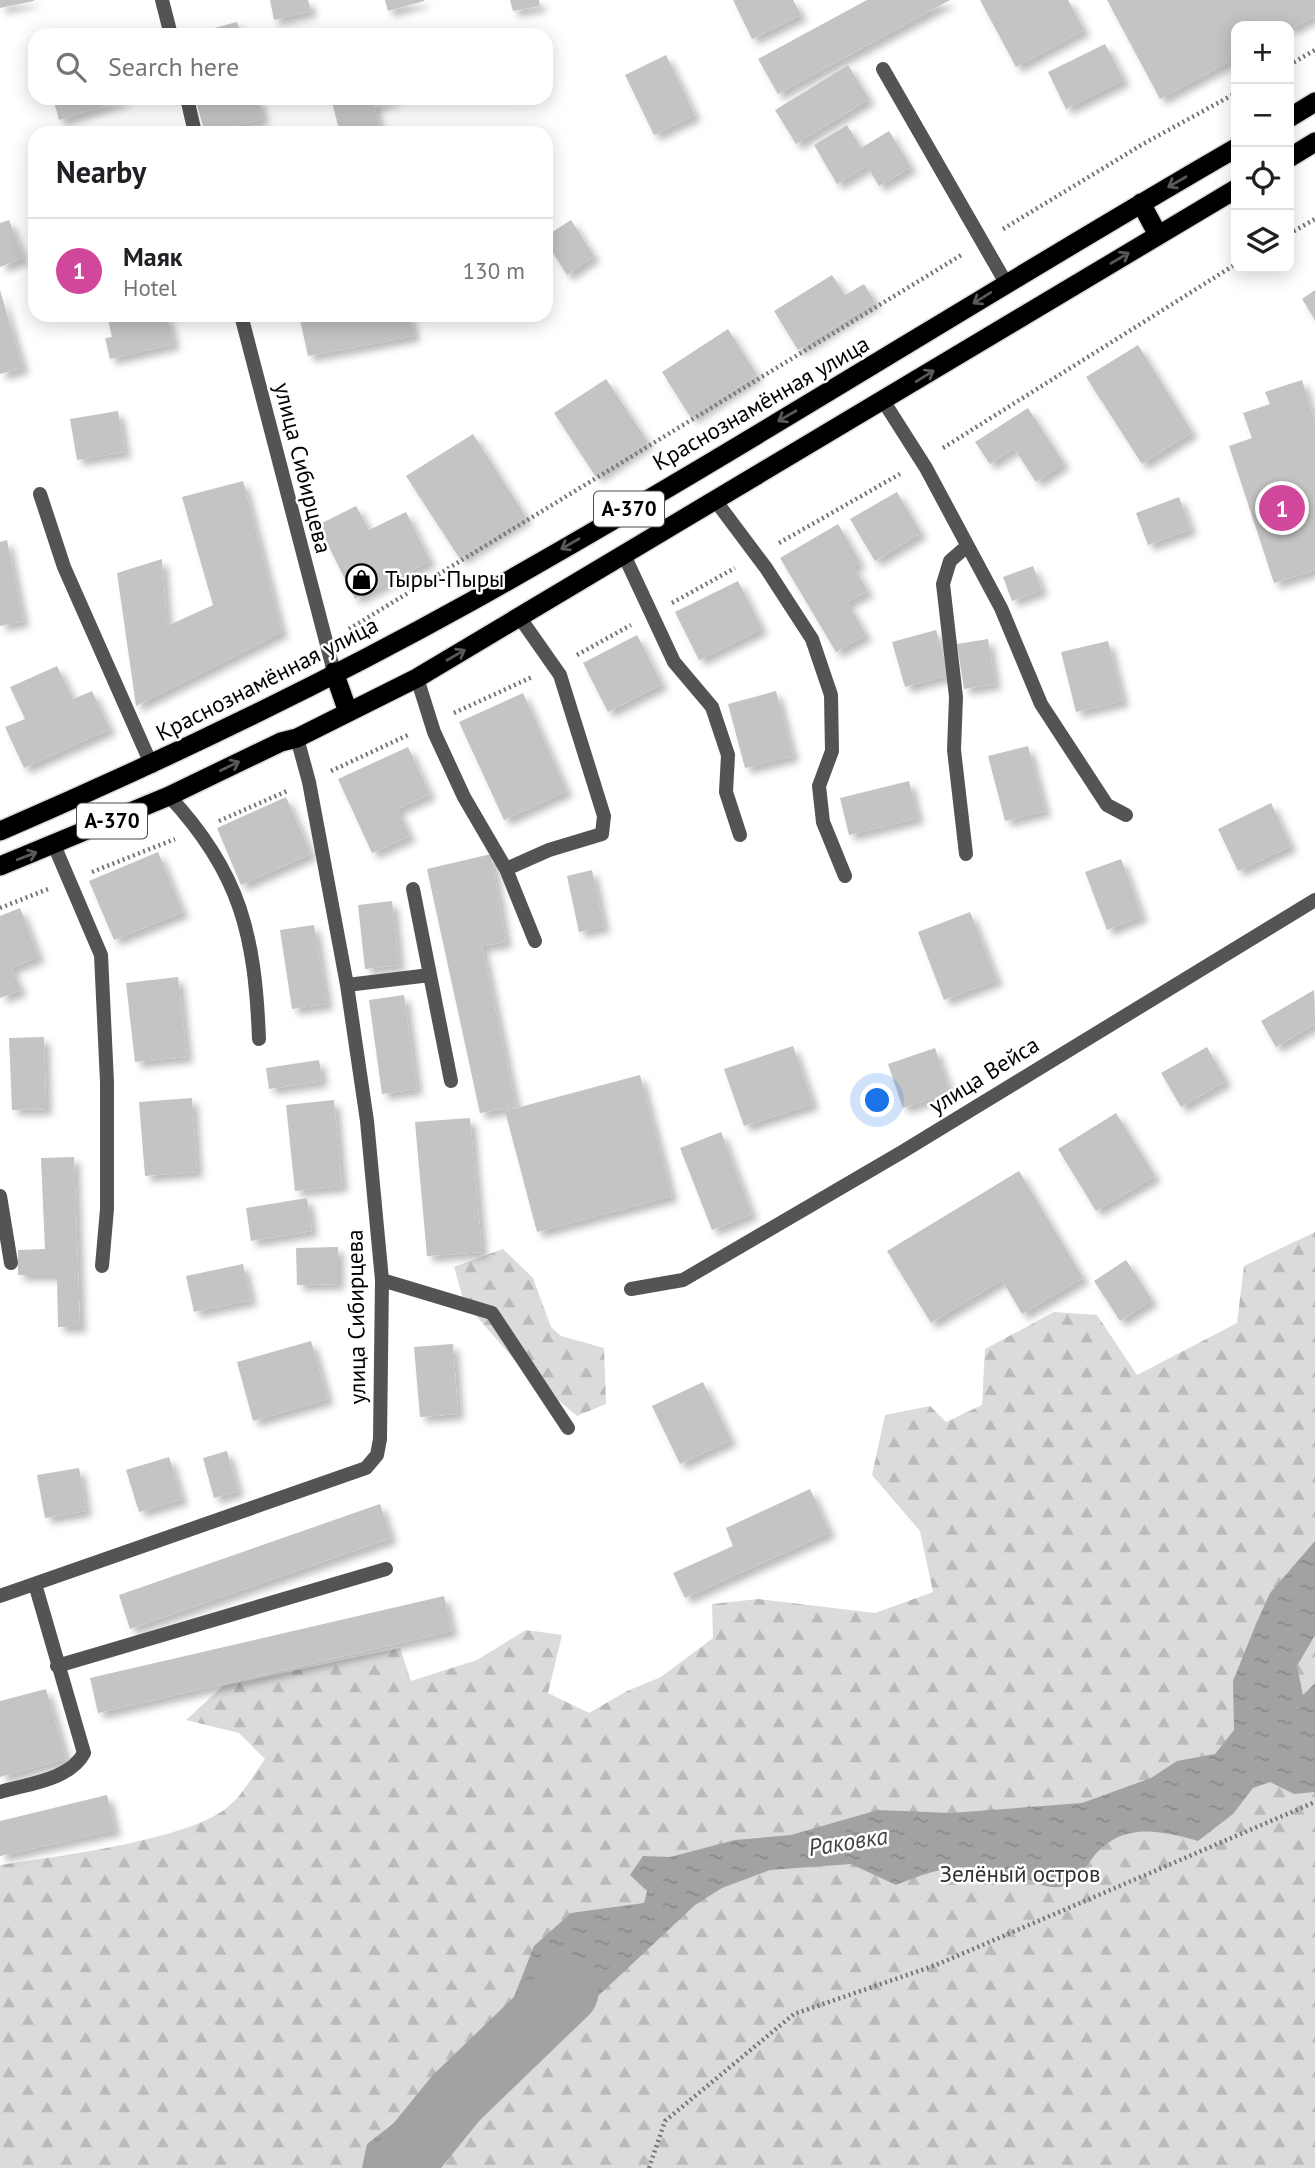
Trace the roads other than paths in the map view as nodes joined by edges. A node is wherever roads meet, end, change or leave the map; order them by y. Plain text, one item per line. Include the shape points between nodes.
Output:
1 (162, 0) edge
2 (169, 28) edge
3 (883, 69) dead end
4 (1315, 102) edge
5 (189, 105) edge
6 (1294, 115) edge
7 (193, 126) edge
8 (1315, 142) edge
9 (1231, 151) edge
10 (1294, 155) edge
11 (1231, 192) edge
12 (1141, 203) junction
13 (1158, 235) junction
14 (1006, 283) junction
15 (243, 322) edge
16 (884, 402) junction
17 (40, 494) dead end
18 (715, 500) junction
19 (966, 547) junction
20 (624, 555) junction
21 (520, 618) junction
22 (334, 672) junction
23 (417, 678) junction
24 (348, 712) junction
25 (297, 738) junction
26 (152, 766) junction
27 (169, 796) junction
28 (1126, 816) dead end
29 (0, 831) edge
30 (740, 835) dead end
31 (54, 845) junction
32 (966, 855) dead end
33 (0, 866) edge
34 (506, 869) junction
35 (845, 876) dead end
36 (414, 890) dead end
37 (1315, 900) edge
38 (536, 941) dead end
39 (430, 975) junction
40 (346, 985) junction
41 (259, 1039) dead end
42 (451, 1081) dead end
43 (0, 1196) edge
44 (11, 1263) dead end
45 (102, 1266) dead end
46 (382, 1280) junction
47 (631, 1289) dead end
48 (568, 1428) dead end
49 (386, 1569) dead end
50 (35, 1584) junction
51 (0, 1596) edge
52 (57, 1666) junction
53 (0, 1792) edge

1 - 2 street
3 - 14 street
4 - 6 highway
5 - 7 street
8 - 10 highway
9 -> 12 highway, Краснознамённая улица / А-370
11 - 13 highway, А-370
12 - 13 highway
12 - 14 highway, Краснознамённая улица / А-370
16 -> 13 highway, А-370
14 -> 22 highway, Краснознамённая улица / А-370 via 886,359 471,601
15 - 22 street, улица Сибирцева
16 - 18 highway, А-370
16 - 19 street via 926,468
17 - 26 street via 64,567
18 - 20 highway, А-370
18 - 35 street via 812,639 831,695 832,751 818,786 823,822
19 - 28 street via 1001,608 1041,704 1107,805
19 - 32 street via 950,561 943,584
20 - 21 highway, А-370
20 - 30 street via 674,662 712,707 728,755 726,792
23 -> 21 highway, А-370
21 - 34 street via 561,675 604,816 602,834
22 - 24 highway
22 - 26 highway, Краснознамённая улица / А-370
23 - 24 highway, А-370
23 - 34 street via 434,732 464,797
24 - 25 highway, А-370
27 -> 25 highway, А-370
25 - 40 street, улица Сибирцева
26 - 29 highway, Краснознамённая улица / А-370
27 - 31 highway, А-370
27 - 41 street via 200,829 239,900 257,980
33 -> 31 highway, А-370
31 - 45 street via 101,955 107,1082
34 - 38 street
36 - 39 street
37 - 47 street, улица Вейса via 683,1280
39 - 40 street
39 - 42 street
40 - 46 street, улица Сибирцева via 367,1121
43 - 44 street
46 - 48 street via 492,1314
46 - 50 street, улица Сибирцева via 380,1439 373,1463
49 - 52 street
50 - 51 street, улица Сибирцева
50 - 52 street
52 - 53 street via 84,1753 79,1763 60,1774

